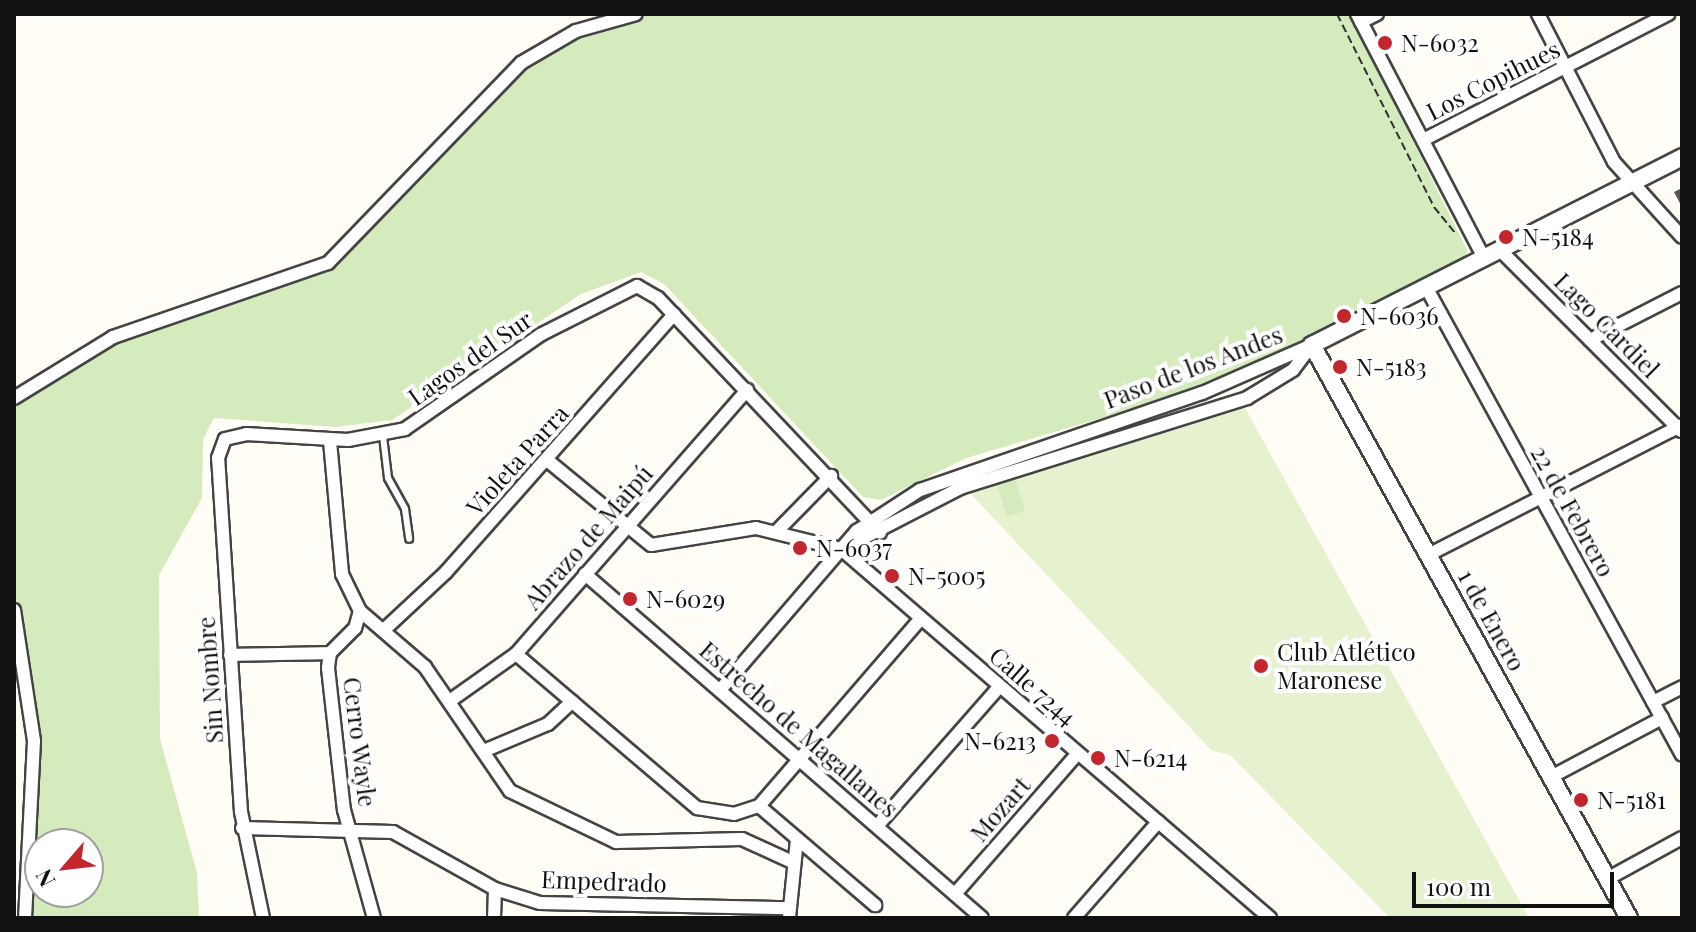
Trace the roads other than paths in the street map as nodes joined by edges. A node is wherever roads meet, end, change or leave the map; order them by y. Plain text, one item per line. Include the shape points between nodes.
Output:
1 (636, 14) edge
2 (1377, 14) edge
3 (1538, 14) edge
4 (1668, 14) edge
5 (1359, 18) edge
6 (1565, 67) junction
7 (1423, 140) junction
8 (1682, 157) edge
9 (1631, 183) junction
10 (1682, 237) edge
11 (1500, 250) junction
12 (1484, 258) junction
13 (1426, 287) junction
14 (1682, 293) edge
15 (674, 314) junction
16 (1590, 340) junction
17 (1312, 345) junction
18 (747, 390) junction
19 (14, 398) edge
20 (1681, 428) edge
21 (383, 436) junction
22 (225, 439) joint
23 (330, 441) junction
24 (547, 460) junction
25 (831, 476) junction
26 (1541, 497) junction
27 (872, 518) junction
28 (624, 529) junction
29 (778, 530) junction
30 (880, 533) junction
31 (409, 539) dead end
32 (841, 549) junction
33 (1428, 555) junction
34 (585, 574) junction
35 (14, 610) edge
36 (360, 611) junction
37 (921, 618) junction
38 (386, 628) junction
39 (330, 653) junction
40 (516, 654) junction
41 (230, 655) junction
42 (1000, 686) junction
43 (1682, 687) edge
44 (720, 690) junction
45 (451, 700) junction
46 (572, 702) junction
47 (1653, 702) junction
48 (1662, 718) junction
49 (486, 750) junction
50 (1078, 753) junction
51 (1682, 755) edge
52 (799, 759) junction
53 (1551, 777) junction
54 (759, 806) junction
55 (1158, 822) junction
56 (877, 826) junction
57 (242, 828) junction
58 (351, 830) junction
59 (1682, 838) edge
60 (797, 839) junction
61 (790, 861) junction
62 (1607, 879) junction
63 (495, 889) junction
64 (955, 894) junction
65 (875, 905) dead end
66 (789, 913) edge
67 (25, 918) edge
68 (263, 918) edge
69 (374, 918) edge
70 (494, 918) edge
71 (982, 918) edge
72 (1074, 918) edge
73 (1270, 918) edge
74 (1629, 918) edge

1 - 19 street via 576,31 521,63 328,263 113,337
2 - 5 street
3 - 6 street
4 - 6 street, Los Copihues
5 - 7 street
6 - 7 street, Los Copihues
6 - 9 street
7 - 12 street
8 - 9 street
9 - 10 street
9 - 11 street
11 - 12 street
11 - 16 street, Lago Cardiel
12 - 13 street
13 - 17 street
13 - 26 street, 22 de Febrero
14 - 16 street
15 - 18 street
15 - 21 street, Lagos del Sur via 637,286 540,335 423,419
15 - 24 street, Violeta Parra
16 - 20 street, Lago Cardiel
17 - 27 street, Paso de los Andes via 1190,397 948,475
17 - 30 street, Paso de los Andes via 1293,370 1247,398 978,482
17 - 33 street, 1 de Enero
18 - 25 street
18 - 28 street, Abrazo de Maipú
20 - 26 street
21 - 23 street, Lagos del Sur
21 - 31 lane via 388,478 405,509
22 - 23 street, Lagos del Sur via 246,434
22 - 41 street, Sin Nombre via 218,458
23 - 36 street via 342,574
24 - 28 street
24 - 38 street, Violeta Parra
25 - 27 street
25 - 29 street
26 - 33 street
26 - 47 street, 22 de Febrero
27 - 30 street
27 - 32 street, Paso de los Andes
28 - 29 street via 663,547 736,529
28 - 34 street, Abrazo de Maipú
29 - 32 street
30 - 32 street, Paso de los Andes
32 - 37 street, Calle 7244
32 - 44 street, Paso de los Andes
33 - 53 street, 1 de Enero
34 - 40 street, Abrazo de Maipú
34 - 44 street, Estrecho de Magallanes
35 - 67 street via 34,741
36 - 38 street
36 - 39 street, Cerro Wayle via 355,628
37 - 42 street, Calle 7244
37 - 52 street
38 - 45 street
39 - 41 street
39 - 58 street, Cerro Wayle
40 - 45 street, Abrazo de Maipú
40 - 46 street
41 - 57 street, Sin Nombre
42 - 50 street, Calle 7244
42 - 56 street
43 - 47 street
44 - 52 street, Estrecho de Magallanes
45 - 49 street
46 - 49 street via 548,724
46 - 54 street via 697,808 746,812
47 - 48 street, 22 de Febrero
48 - 51 street, 22 de Febrero
48 - 53 street
49 - 61 street via 510,791 616,842 742,839
50 - 55 street, Calle 7244
50 - 64 street, Mozart
52 - 54 street
52 - 56 street, Estrecho de Magallanes
53 - 62 street, 1 de Enero
54 - 60 street
55 - 72 street
55 - 73 street, Calle 7244
56 - 64 street, Estrecho de Magallanes
57 - 58 street, Empedrado
57 - 68 street, Sin Nombre
58 - 63 street, Empedrado via 406,835
58 - 69 street, Cerro Wayle
59 - 62 street
60 - 61 street
60 - 65 street
61 - 66 street
62 - 74 street, 1 de Enero
63 - 66 street, Empedrado via 556,904
63 - 70 street
64 - 71 street, Estrecho de Magallanes

